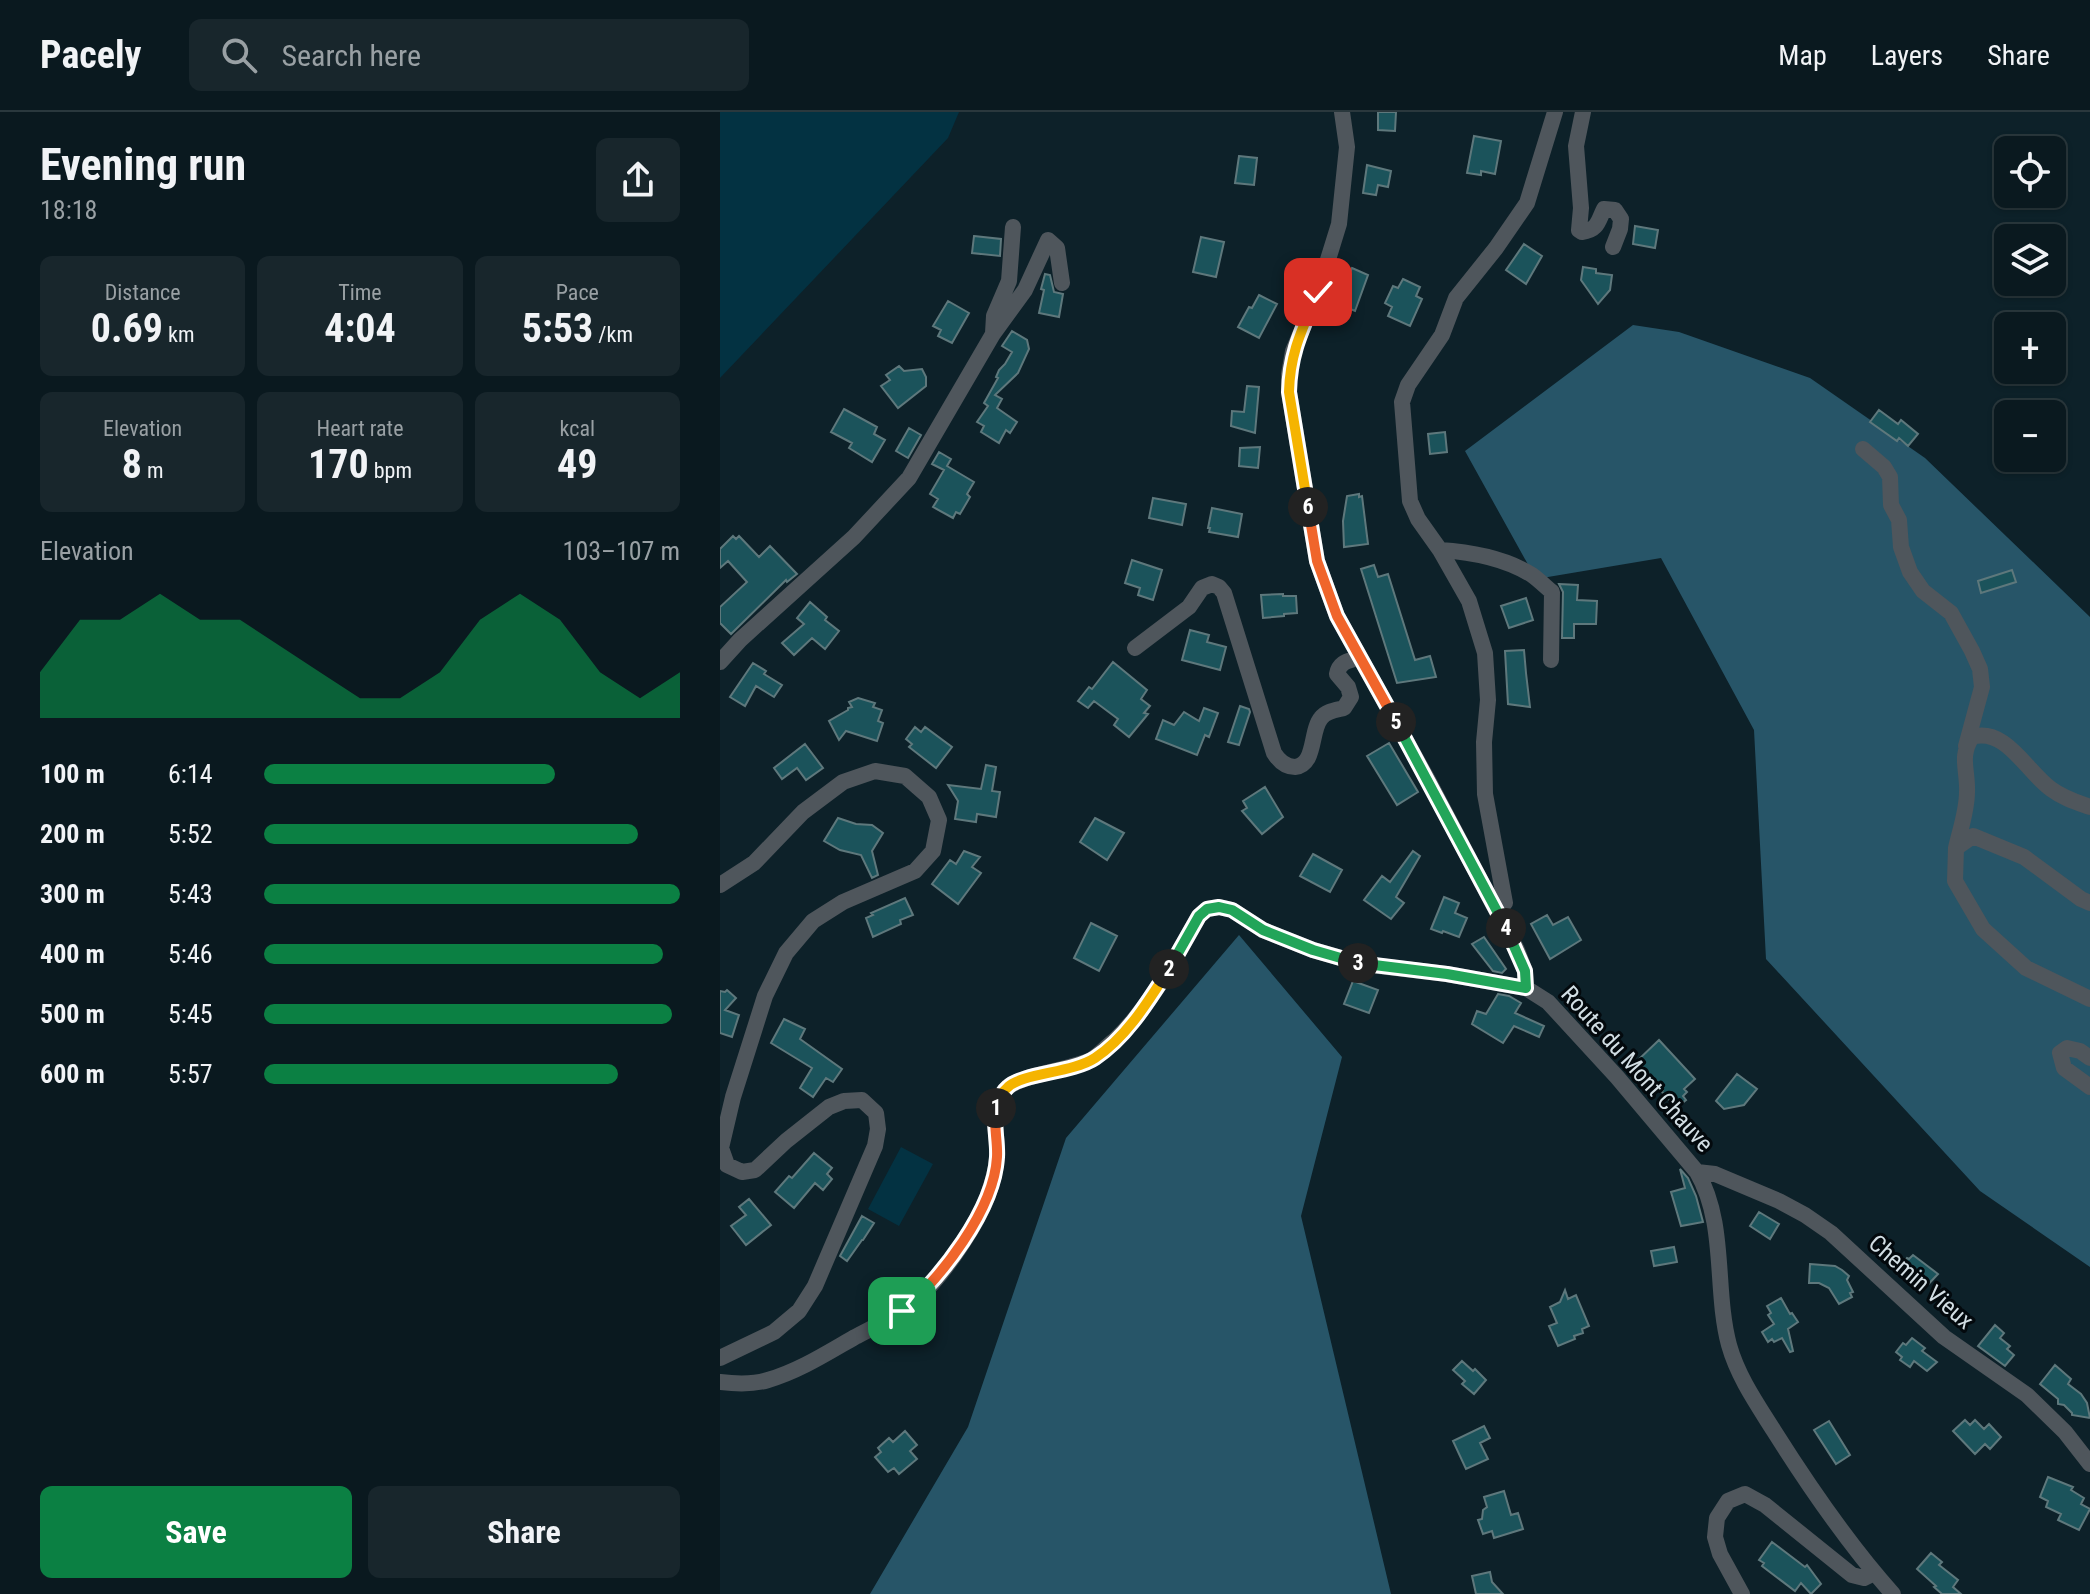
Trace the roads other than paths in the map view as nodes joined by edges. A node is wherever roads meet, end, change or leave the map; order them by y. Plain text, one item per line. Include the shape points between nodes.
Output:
1 (1342, 112) edge
2 (1555, 112) edge
3 (1583, 112) edge
4 (1013, 227) dead end
5 (1613, 247) dead end
6 (1062, 283) dead end
7 (993, 334) junction
8 (1863, 449) dead end
9 (1440, 550) junction
10 (1135, 648) dead end
11 (1360, 657) junction
12 (1551, 660) dead end
13 (720, 662) edge
14 (1966, 746) junction
15 (2090, 807) edge
16 (1956, 848) junction
17 (720, 885) edge
18 (2090, 903) edge
19 (1497, 910) junction
20 (1526, 988) junction
21 (2090, 999) edge
22 (2090, 1058) edge
23 (2090, 1087) edge
24 (723, 1167) edge
25 (1697, 1172) junction
26 (720, 1358) edge
27 (720, 1382) edge
28 (2090, 1464) edge
29 (1874, 1573) junction
30 (1742, 1594) edge
31 (1893, 1594) edge

1 - 11 street, Route du Mont Chauve via 1347,147 1339,224 1293,351 1289,392 1317,561 1337,616
2 - 9 street via 1527,203 1456,298 1442,335 1402,402 1410,501
3 - 5 street via 1576,146 1579,230 1595,228 1604,209 1615,210 1621,219
4 - 7 street via 1009,281 994,316
6 - 7 street via 1057,248 1048,240 1025,290
7 - 13 street via 909,478
8 - 14 street via 1890,477 1891,505 1910,572 1923,591 1951,613 1980,669 1982,687
9 - 12 street via 1506,563 1552,592
9 - 19 street via 1469,601 1485,653 1485,794 1505,903
10 - 11 street via 1189,607 1202,588 1219,587 1274,753 1296,767 1307,760 1322,716 1344,708 1351,697 1337,674 1339,666
11 - 19 street, Route du Mont Chauve
14 - 15 street via 1972,737 1994,736 2050,788
14 - 16 street via 1968,789
16 - 18 street via 1973,836 2024,857
16 - 21 street via 1955,881 1983,929 2026,968
17 - 24 street via 754,863 803,812 843,782 875,771 905,776 929,797 939,820 933,851 915,871 813,921 786,953 765,996 733,1097 721,1148
19 - 20 street, Route du Mont Chauve via 1525,971
20 - 25 street, Route du Mont Chauve via 1548,1002
20 - 27 street via 1362,964 1263,930 1232,910 1207,909 1131,1025 1076,1067 1008,1087 994,1117 997,1158 989,1192 974,1224 919,1297 787,1373 765,1381
22 - 23 street via 2067,1048 2060,1053 2064,1068
24 - 26 street via 755,1170 829,1107 844,1101 862,1100 876,1113 875,1146 815,1286 799,1311 774,1332
25 - 28 street, Chemin Vieux via 1715,1174 1779,1201 1831,1233 1944,1337 2027,1395
25 - 29 street, Route du Mont Chauve via 1714,1218 1723,1314 1742,1380 1802,1475
29 - 30 street via 1864,1578 1852,1575 1745,1494 1728,1501 1717,1518 1715,1537
29 - 31 street, Route du Mont Chauve

